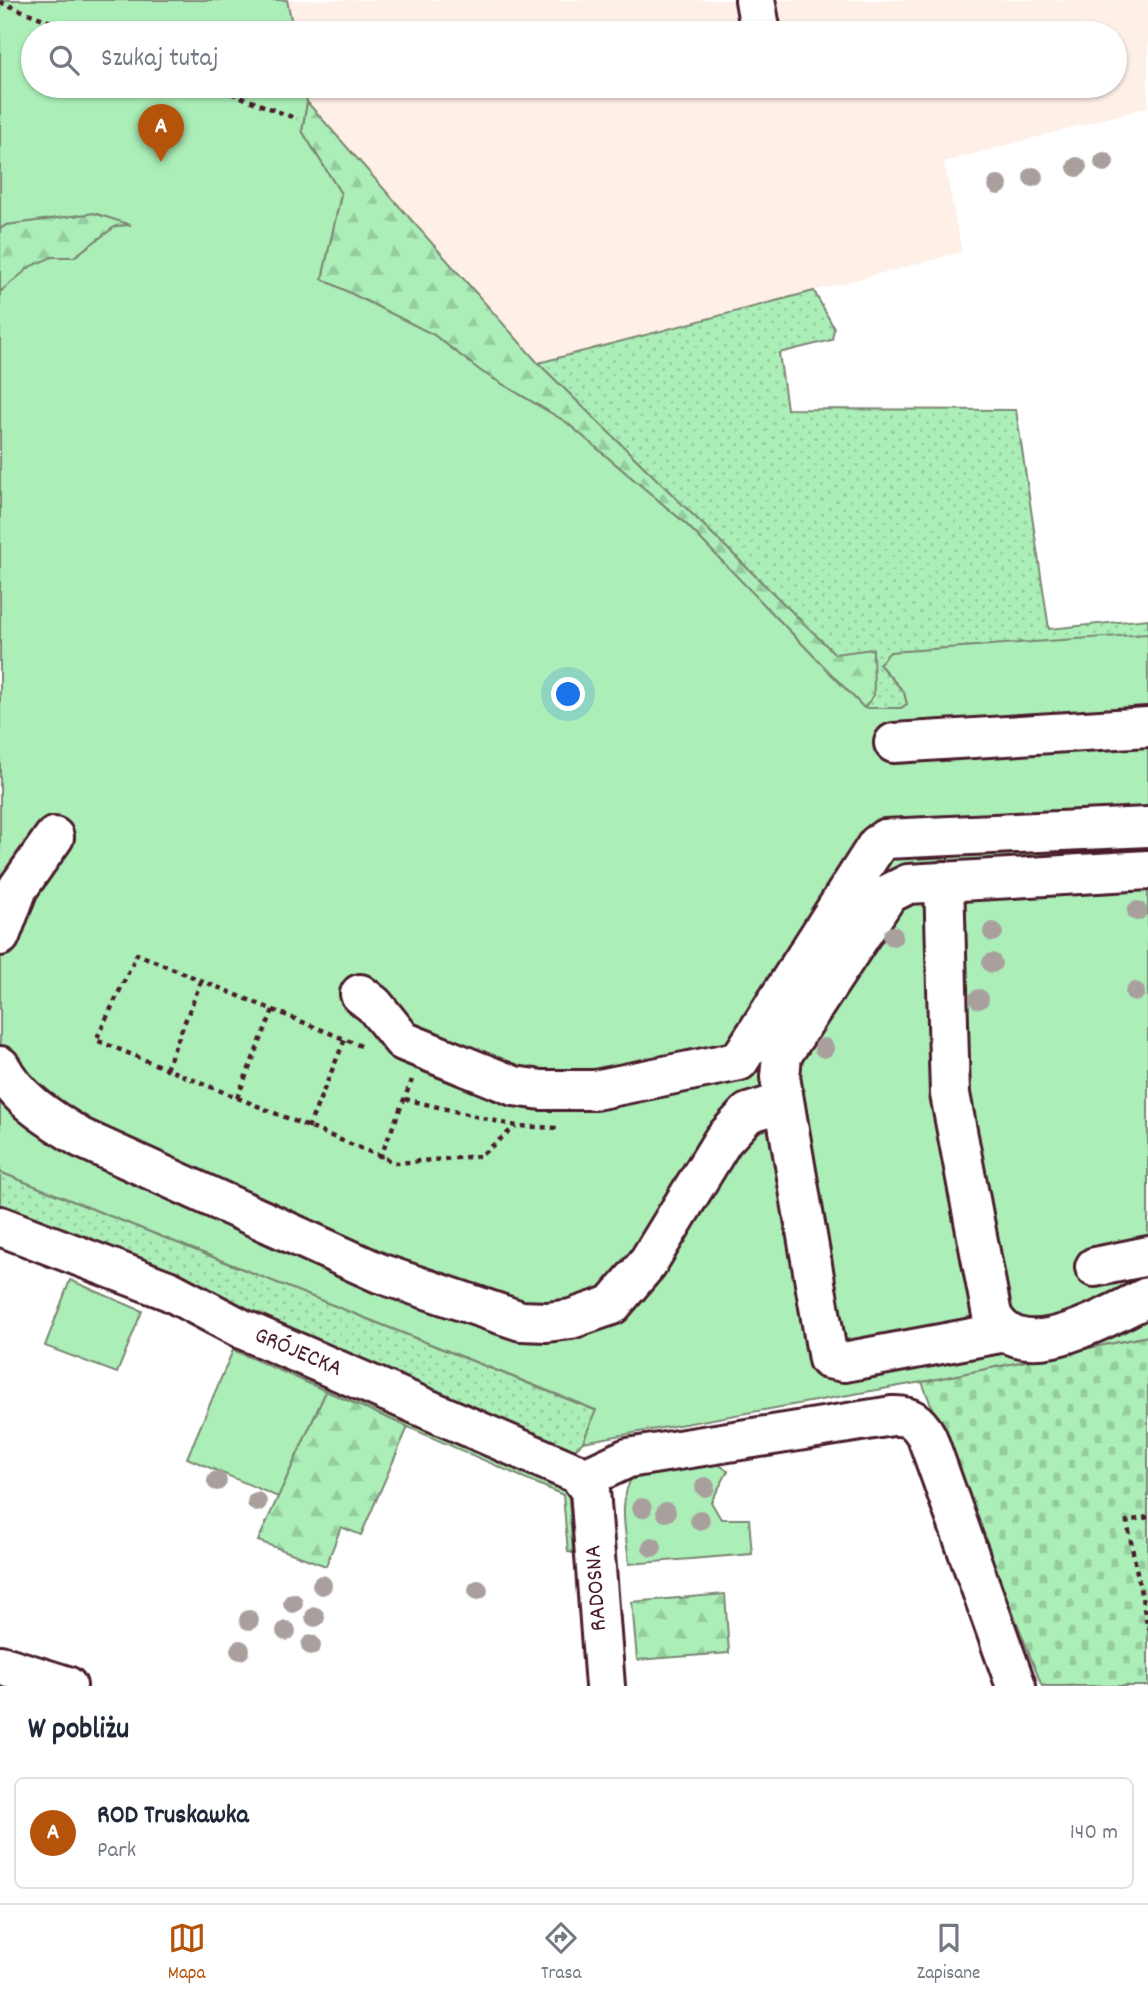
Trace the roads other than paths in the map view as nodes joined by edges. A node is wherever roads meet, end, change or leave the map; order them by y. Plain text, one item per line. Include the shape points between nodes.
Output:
1 (755, 0) edge
2 (759, 21) edge
3 (1148, 727) edge
4 (894, 743) dead end
5 (1148, 827) edge
6 (54, 837) dead end
7 (1148, 870) edge
8 (944, 881) junction
9 (0, 936) edge
10 (360, 994) dead end
11 (739, 1060) junction
12 (0, 1066) edge
13 (781, 1084) junction
14 (0, 1226) edge
15 (1148, 1256) edge
16 (1095, 1267) dead end
17 (1148, 1297) edge
18 (1005, 1332) junction
19 (586, 1484) junction
20 (0, 1665) edge
21 (67, 1686) edge
22 (605, 1686) edge
23 (1016, 1686) edge

1 - 2 street
3 - 4 street
5 - 11 street via 885,839
6 - 9 street via 18,888
7 - 8 street
8 - 13 street via 908,884 888,894 782,1055
8 - 18 street via 950,1094 988,1301 997,1325
10 - 11 street via 403,1041 486,1077 542,1090 595,1090
11 - 13 street
12 - 13 street via 38,1111 81,1138 379,1273 521,1321 571,1319 612,1305 648,1264 723,1140
13 - 18 street via 828,1359 844,1362
14 - 19 street, GRÓJECKA via 170,1292 242,1329 565,1466
15 - 16 street
17 - 18 street via 1054,1338 1020,1340
19 - 22 street, RADOSNA
19 - 23 street via 610,1464 628,1458 904,1415 927,1437
20 - 21 street

